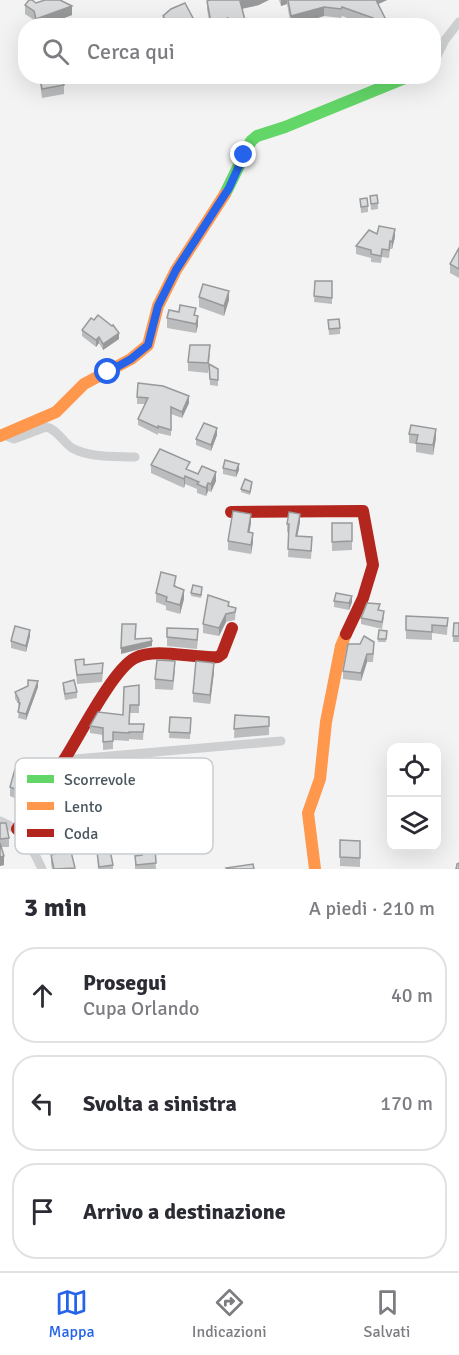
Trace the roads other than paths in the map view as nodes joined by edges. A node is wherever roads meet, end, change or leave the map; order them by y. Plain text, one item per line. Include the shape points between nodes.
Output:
1 (459, 21) edge
2 (441, 48) edge
3 (390, 84) edge
4 (2, 435) edge
5 (135, 457) dead end
6 (231, 512) edge
7 (232, 628) dead end
8 (281, 741) dead end
9 (65, 758) edge
10 (87, 758) edge
11 (0, 821) edge
12 (15, 828) edge
13 (35, 854) edge
14 (42, 869) edge
15 (315, 869) edge

1 - 2 street
3 - 4 street via 251,141 229,188 176,270 158,306 148,345 131,359 84,384 56,412
4 - 5 street via 14,439 46,427 81,452
6 - 15 street via 363,511 373,565 341,646 320,779 308,813
7 - 9 street via 218,657 138,656 128,663 108,687
8 - 10 street
11 - 12 street
13 - 14 street

